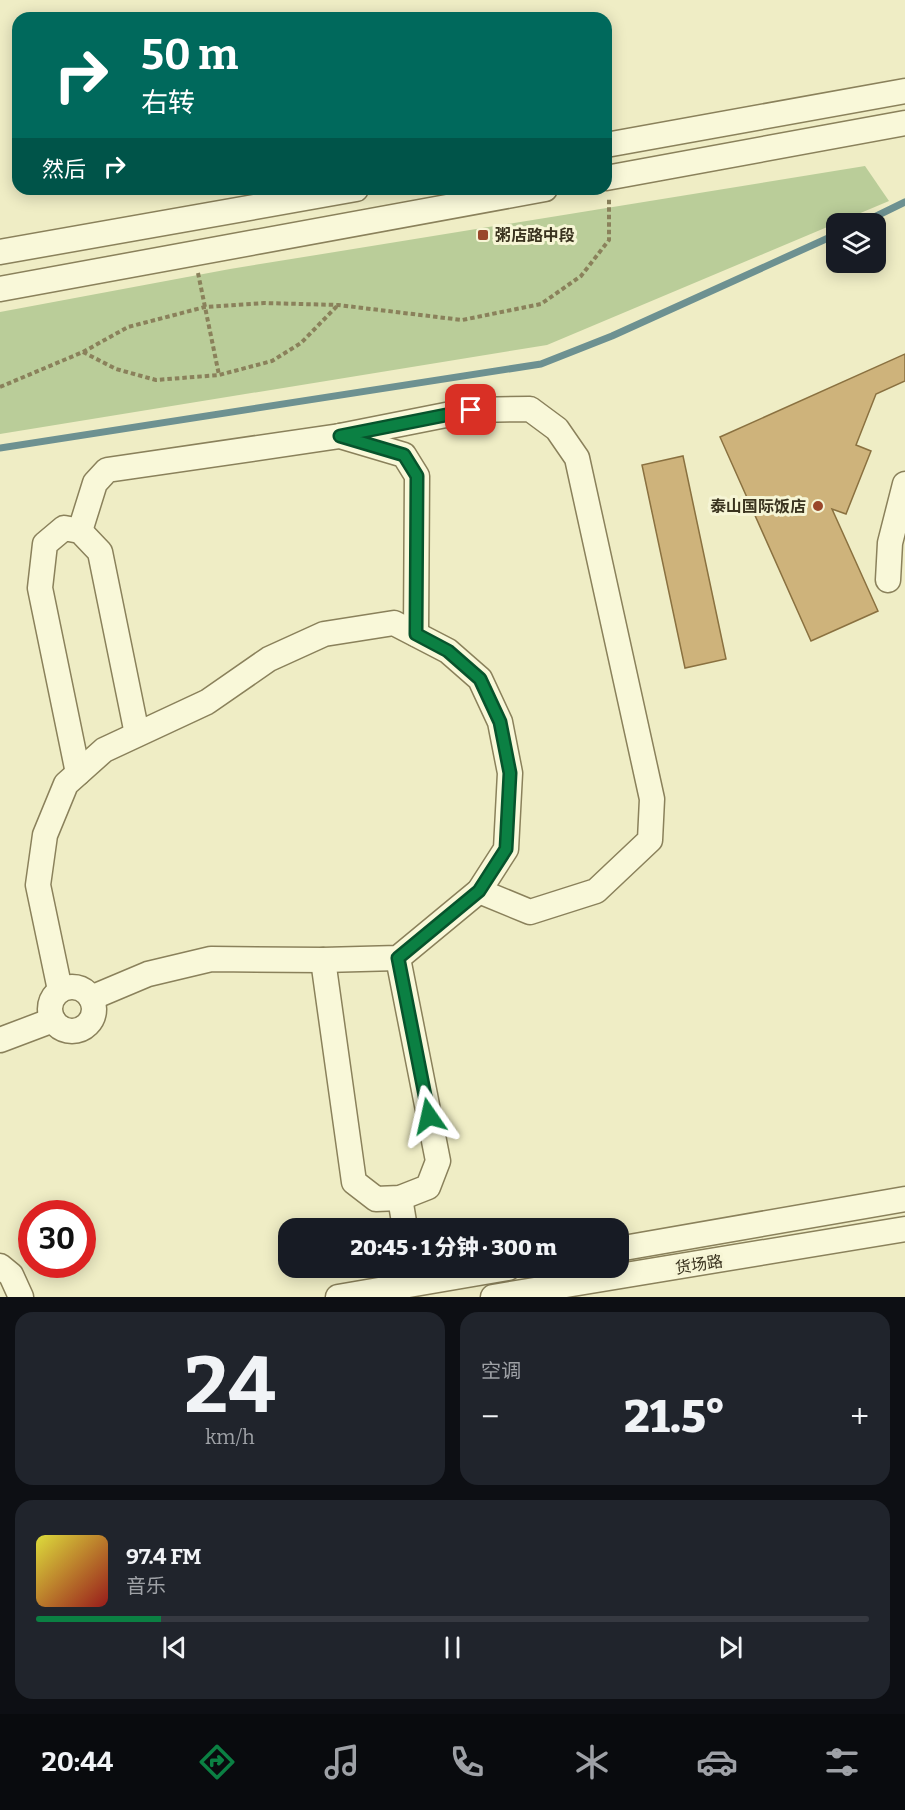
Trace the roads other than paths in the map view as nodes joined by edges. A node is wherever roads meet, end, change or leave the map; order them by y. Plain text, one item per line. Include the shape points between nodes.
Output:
1 (905, 91) edge
2 (905, 123) edge
3 (612, 144) edge
4 (612, 177) edge
5 (322, 195) edge
6 (512, 195) edge
7 (0, 252) edge
8 (0, 289) edge
9 (340, 436) junction
10 (905, 484) edge
11 (80, 531) junction
12 (888, 580) dead end
13 (416, 634) junction
14 (137, 734) junction
15 (78, 773) junction
16 (479, 891) junction
17 (398, 958) junction
18 (322, 960) junction
19 (60, 990) junction
20 (91, 998) junction
21 (53, 1020) junction
22 (0, 1040) edge
23 (399, 1198) junction
24 (905, 1199) edge
25 (403, 1218) edge
26 (905, 1229) edge
27 (629, 1247) edge
28 (0, 1266) edge
29 (446, 1278) edge
30 (415, 1283) edge
31 (21, 1297) edge
32 (338, 1297) edge
33 (493, 1297) edge

1 - 3 street
2 - 4 street
5 - 7 street
6 - 8 street
9 - 11 street via 107,470 95,483
9 - 13 street via 404,455 417,476
9 - 16 street via 471,410 530,409 557,429 576,458 652,799 650,840 596,891 530,912
10 - 12 street via 890,543
11 - 14 street via 100,552
11 - 15 street via 64,528 45,544 40,588
13 - 14 street via 394,623 324,634 270,659 207,702
13 - 16 street via 448,651 480,679 500,722 510,773 506,849
14 - 15 street via 104,750
15 - 19 street via 66,784 45,835 38,885
16 - 17 street
17 - 18 street
17 - 23 street via 438,1161 428,1187
18 - 20 street via 211,959 148,975
18 - 23 street via 354,1182 376,1199
19 - 20 street via 78,987
19 - 21 street via 50,1003
20 - 21 street via 93,1015 83,1029 66,1030
21 - 22 street
23 - 25 street
24 - 27 street, 货场路
26 - 33 street, 货场路
28 - 31 street via 11,1275
29 - 30 street
30 - 32 street

